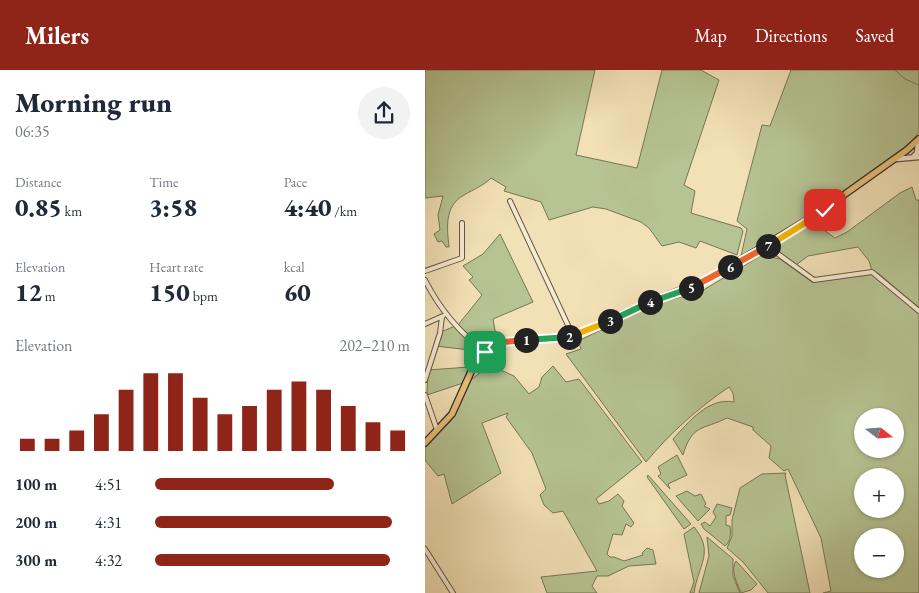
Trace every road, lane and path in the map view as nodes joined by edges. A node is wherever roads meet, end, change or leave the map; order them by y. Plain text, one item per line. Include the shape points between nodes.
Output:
1 (919, 139) edge
2 (912, 154) edge
3 (510, 201) dead end
4 (462, 224) dead end
5 (767, 246) junction
6 (425, 271) edge
7 (425, 280) edge
8 (919, 311) edge
9 (447, 313) junction
10 (442, 317) junction
11 (425, 324) edge
12 (573, 336) junction
13 (485, 352) junction
14 (425, 380) edge
15 (425, 395) edge
16 (438, 431) junction
17 (425, 443) edge
18 (425, 549) edge
19 (453, 593) edge

1 - 2 main road
2 - 5 main road via 895,159
3 - 12 street
4 - 6 street via 462,258
5 - 8 street via 814,280 872,272
5 - 12 main road via 703,282
7 - 9 street
9 - 10 street
9 - 13 street via 469,340
10 - 11 street
10 - 14 street
12 - 13 main road via 509,341
13 - 16 main road via 475,363 452,414
15 - 16 street
16 - 17 main road
18 - 19 street

